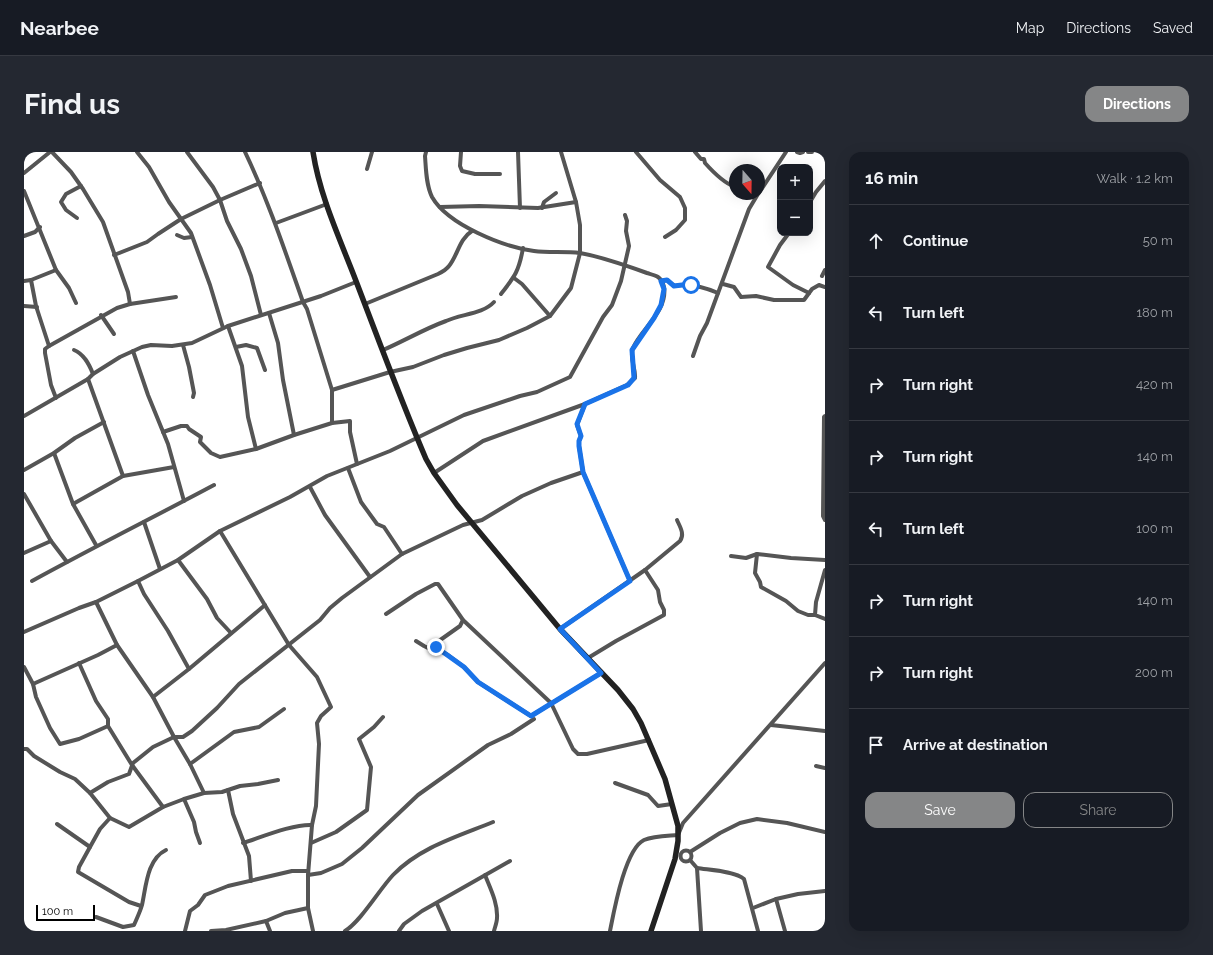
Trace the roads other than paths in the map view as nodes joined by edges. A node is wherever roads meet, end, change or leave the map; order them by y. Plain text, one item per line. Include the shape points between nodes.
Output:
1 (51, 152) edge
2 (137, 152) edge
3 (187, 152) edge
4 (245, 152) edge
5 (313, 152) edge
6 (372, 152) edge
7 (426, 152) edge
8 (461, 152) edge
9 (518, 152) edge
10 (562, 152) edge
11 (636, 152) edge
12 (695, 152) edge
13 (786, 152) edge
14 (797, 152) edge
15 (803, 152) edge
16 (808, 152) edge
17 (812, 152) edge
18 (367, 169) dead end
19 (24, 173) edge
20 (500, 174) dead end
21 (825, 181) edge
22 (260, 183) junction
23 (729, 184) edge
24 (765, 184) edge
25 (81, 186) junction
26 (24, 190) edge
27 (556, 193) dead end
28 (220, 200) junction
29 (755, 200) edge
30 (811, 200) edge
31 (576, 202) junction
32 (327, 204) junction
33 (440, 207) junction
34 (520, 208) junction
35 (542, 208) junction
36 (625, 215) dead end
37 (77, 218) dead end
38 (181, 219) junction
39 (276, 224) junction
40 (40, 227) junction
41 (472, 231) junction
42 (177, 235) dead end
43 (24, 236) edge
44 (787, 236) edge
45 (192, 237) junction
46 (665, 237) dead end
47 (523, 248) junction
48 (580, 253) junction
49 (114, 255) junction
50 (624, 265) junction
51 (56, 270) junction
52 (825, 270) edge
53 (822, 276) dead end
54 (514, 278) junction
55 (31, 280) junction
56 (24, 281) edge
57 (661, 281) junction
58 (356, 282) junction
59 (723, 284) dead end
60 (825, 287) edge
61 (718, 293) junction
62 (809, 293) junction
63 (501, 294) dead end
64 (176, 297) dead end
65 (302, 302) junction
66 (494, 302) dead end
67 (76, 303) dead end
68 (130, 304) junction
69 (364, 304) junction
70 (24, 306) edge
71 (37, 307) junction
72 (269, 313) junction
73 (261, 315) junction
74 (101, 316) junction
75 (550, 316) junction
76 (228, 326) junction
77 (223, 328) junction
78 (114, 334) dead end
79 (183, 345) junction
80 (49, 346) junction
81 (236, 347) junction
82 (74, 350) dead end
83 (383, 350) junction
84 (133, 351) junction
85 (693, 356) dead end
86 (265, 370) dead end
87 (390, 372) junction
88 (93, 374) junction
89 (88, 379) junction
90 (332, 390) junction
91 (193, 397) dead end
92 (56, 398) junction
93 (585, 404) junction
94 (24, 416) edge
95 (825, 416) edge
96 (104, 422) junction
97 (332, 423) junction
98 (163, 432) junction
99 (294, 435) junction
100 (417, 438) junction
101 (256, 449) junction
102 (54, 453) junction
103 (357, 464) junction
104 (174, 467) junction
105 (348, 468) junction
106 (24, 470) edge
107 (583, 472) junction
108 (434, 473) junction
109 (123, 476) junction
110 (214, 486) dead end
111 (310, 487) junction
112 (24, 494) edge
113 (184, 501) junction
114 (73, 504) junction
115 (677, 520) dead end
116 (825, 520) edge
117 (144, 522) junction
118 (472, 523) junction
119 (220, 530) junction
120 (51, 541) junction
121 (96, 546) junction
122 (24, 553) edge
123 (402, 554) junction
124 (757, 554) junction
125 (731, 556) dead end
126 (178, 560) junction
127 (825, 560) edge
128 (67, 562) junction
129 (160, 568) junction
130 (645, 570) junction
131 (825, 570) edge
132 (370, 577) junction
133 (32, 581) dead end
134 (138, 581) junction
135 (630, 581) junction
136 (96, 602) junction
137 (265, 605) junction
138 (386, 614) dead end
139 (815, 615) junction
140 (463, 620) junction
141 (825, 620) edge
142 (560, 629) junction
143 (24, 632) edge
144 (231, 633) junction
145 (416, 641) dead end
146 (116, 645) junction
147 (289, 645) junction
148 (436, 649) junction
149 (588, 658) junction
150 (79, 663) junction
151 (825, 663) edge
152 (24, 667) edge
153 (189, 669) junction
154 (601, 673) junction
155 (33, 684) junction
156 (153, 697) junction
157 (551, 703) junction
158 (284, 709) dead end
159 (383, 717) dead end
160 (534, 719) dead end
161 (771, 725) junction
162 (108, 726) junction
163 (825, 731) edge
164 (174, 737) junction
165 (649, 740) junction
166 (24, 749) edge
167 (190, 764) junction
168 (132, 765) junction
169 (816, 766) dead end
170 (825, 768) edge
171 (278, 780) dead end
172 (615, 783) dead end
173 (228, 790) junction
174 (90, 793) junction
175 (204, 793) junction
176 (184, 799) junction
177 (672, 804) junction
178 (163, 807) junction
179 (110, 818) junction
180 (493, 822) dead end
181 (58, 824) dead end
182 (312, 825) junction
183 (825, 832) edge
184 (678, 838) junction
185 (243, 842) junction
186 (311, 842) junction
187 (200, 843) dead end
188 (90, 847) junction
189 (166, 850) dead end
190 (683, 851) junction
191 (690, 852) junction
192 (682, 860) junction
193 (690, 860) junction
194 (510, 861) dead end
195 (672, 867) junction
196 (697, 868) junction
197 (308, 873) junction
198 (485, 875) junction
199 (251, 881) junction
200 (825, 891) edge
201 (776, 899) junction
202 (437, 904) junction
203 (141, 906) junction
204 (308, 908) junction
205 (753, 908) junction
206 (96, 917) dead end
207 (266, 921) junction
208 (185, 931) edge
209 (211, 931) edge
210 (270, 931) edge
211 (313, 931) edge
212 (345, 931) edge
213 (399, 931) edge
214 (449, 931) edge
215 (494, 931) edge
216 (610, 931) edge
217 (650, 931) edge
218 (701, 931) edge
219 (758, 931) edge
220 (785, 931) edge

1 - 19 street
1 - 25 street
2 - 38 street
3 - 28 street
4 - 22 street
5 - 32 street
6 - 18 street
7 - 33 street via 429,190
8 - 20 street via 462,171
9 - 34 street
10 - 31 street
11 - 46 street via 660,180 680,197 685,208 685,220
12 - 23 street
13 - 24 street
14 - 15 street
16 - 17 street
21 - 30 street
22 - 28 street
22 - 39 street
25 - 37 street via 66,194 62,202 66,210
25 - 49 street via 103,222
26 - 40 street
27 - 35 street via 544,202
28 - 38 street
28 - 73 street via 251,276
29 - 61 street
31 - 35 street
31 - 48 street via 580,225
32 - 39 street
32 - 58 street
33 - 34 street
33 - 41 street
34 - 35 street
36 - 50 street via 629,246
38 - 45 street
38 - 49 street via 147,242
39 - 65 street
40 - 43 street
40 - 51 street
41 - 47 street
41 - 69 street via 465,235 448,268
42 - 45 street via 184,238
44 - 62 street via 768,267
45 - 77 street
47 - 48 street
47 - 54 street via 520,266
48 - 50 street
48 - 75 street via 571,288
49 - 68 street
50 - 57 street via 656,276
50 - 100 street via 612,305 570,377 537,392 471,413
51 - 55 street
51 - 67 street
52 - 53 street
54 - 63 street
54 - 75 street
55 - 56 street
55 - 71 street
57 - 61 street via 667,280 674,286 705,287
57 - 93 street via 664,289 661,305 632,350 634,378 628,385
58 - 65 street
58 - 69 street
59 - 62 street via 734,286 741,297 804,300
60 - 62 street via 819,285
61 - 85 street
64 - 68 street
65 - 72 street
65 - 90 street via 307,309
66 - 83 street via 483,310 444,321
68 - 74 street
69 - 83 street
70 - 71 street
71 - 80 street
72 - 73 street
72 - 99 street via 278,343
73 - 76 street
74 - 78 street
74 - 80 street
75 - 87 street via 499,340
76 - 77 street
76 - 81 street
77 - 79 street
79 - 84 street via 151,345
79 - 91 street
80 - 92 street via 45,353 51,386
81 - 86 street via 246,345 257,348
81 - 101 street via 242,366 248,417
82 - 88 street via 82,354
83 - 87 street
84 - 88 street
84 - 98 street
87 - 90 street
87 - 100 street
88 - 89 street
89 - 92 street
89 - 96 street
90 - 97 street
92 - 94 street
93 - 107 street via 577,425 581,436 579,446
93 - 108 street via 484,441
95 - 116 street
96 - 102 street
96 - 109 street
97 - 99 street
97 - 103 street via 350,421
98 - 101 street via 187,426 201,437 200,442 203,446 220,457
98 - 104 street
99 - 101 street
100 - 103 street
100 - 108 street
102 - 106 street
102 - 114 street
103 - 105 street
104 - 109 street
104 - 113 street
105 - 111 street via 327,476
105 - 123 street via 362,502 377,524 384,527
107 - 118 street via 522,496 482,520
107 - 135 street
108 - 118 street
109 - 114 street
110 - 113 street
111 - 119 street
111 - 132 street via 324,515
112 - 120 street
113 - 117 street
114 - 121 street
115 - 130 street via 682,531 682,539
117 - 121 street
117 - 129 street
118 - 123 street
118 - 142 street
119 - 126 street
119 - 137 street
120 - 122 street
120 - 128 street
121 - 128 street
123 - 132 street
124 - 125 street via 746,558
124 - 127 street
124 - 139 street via 755,575 761,587 798,611
126 - 129 street
126 - 144 street via 207,599 217,618
128 - 133 street
129 - 134 street
130 - 135 street
130 - 149 street via 658,590 664,616
131 - 139 street
132 - 147 street
134 - 136 street
134 - 153 street
135 - 142 street
136 - 143 street
136 - 146 street
137 - 144 street
137 - 147 street
138 - 140 street via 416,594 437,584
139 - 141 street
140 - 148 street via 460,626 436,643
140 - 157 street
142 - 149 street
144 - 153 street
145 - 148 street
146 - 150 street
146 - 156 street
147 - 164 street via 239,684 199,726 183,737
147 - 182 street via 317,677 331,707 317,723 318,772
148 - 157 street via 464,667 478,682 531,716
149 - 154 street
150 - 155 street
150 - 162 street via 96,701 108,719
151 - 161 street
152 - 155 street
153 - 156 street
154 - 157 street
154 - 165 street via 633,709
155 - 162 street via 36,697 60,744
156 - 164 street
157 - 165 street via 573,749 578,754
158 - 167 street via 259,727 234,732
159 - 186 street via 359,739 371,767 367,810 336,832
160 - 197 street via 488,745 418,795 342,864 321,873
161 - 163 street
161 - 184 street via 683,823
162 - 168 street
164 - 167 street
164 - 168 street via 153,747
165 - 177 street
166 - 174 street via 75,779
167 - 175 street
168 - 174 street via 129,774 108,782
168 - 178 street
169 - 170 street
171 - 173 street
172 - 177 street via 648,795 658,806
173 - 175 street
173 - 185 street
174 - 179 street
175 - 176 street
176 - 178 street
176 - 187 street
177 - 184 street via 678,826
178 - 179 street via 129,827
179 - 188 street
180 - 212 street via 424,851 394,874
181 - 188 street
182 - 185 street via 292,827
182 - 186 street
183 - 191 street via 757,819 740,823
184 - 190 street
184 - 195 street
184 - 216 street via 650,838 636,846 628,861
185 - 199 street via 249,856
186 - 197 street
188 - 203 street via 78,872 129,902
189 - 203 street via 154,862 148,875
190 - 191 street
190 - 192 street via 680,856
191 - 193 street
192 - 193 street
192 - 195 street
193 - 196 street
194 - 198 street
195 - 217 street
196 - 205 street via 742,877
196 - 218 street
197 - 199 street via 292,871
197 - 204 street
198 - 202 street
198 - 215 street via 495,904 497,918
199 - 208 street via 228,886 205,896 190,911
200 - 201 street
201 - 205 street
201 - 220 street
202 - 213 street via 422,911 404,924
202 - 214 street
203 - 206 street via 134,925 123,927
204 - 207 street via 285,913
204 - 211 street
205 - 219 street
207 - 209 street
207 - 210 street

